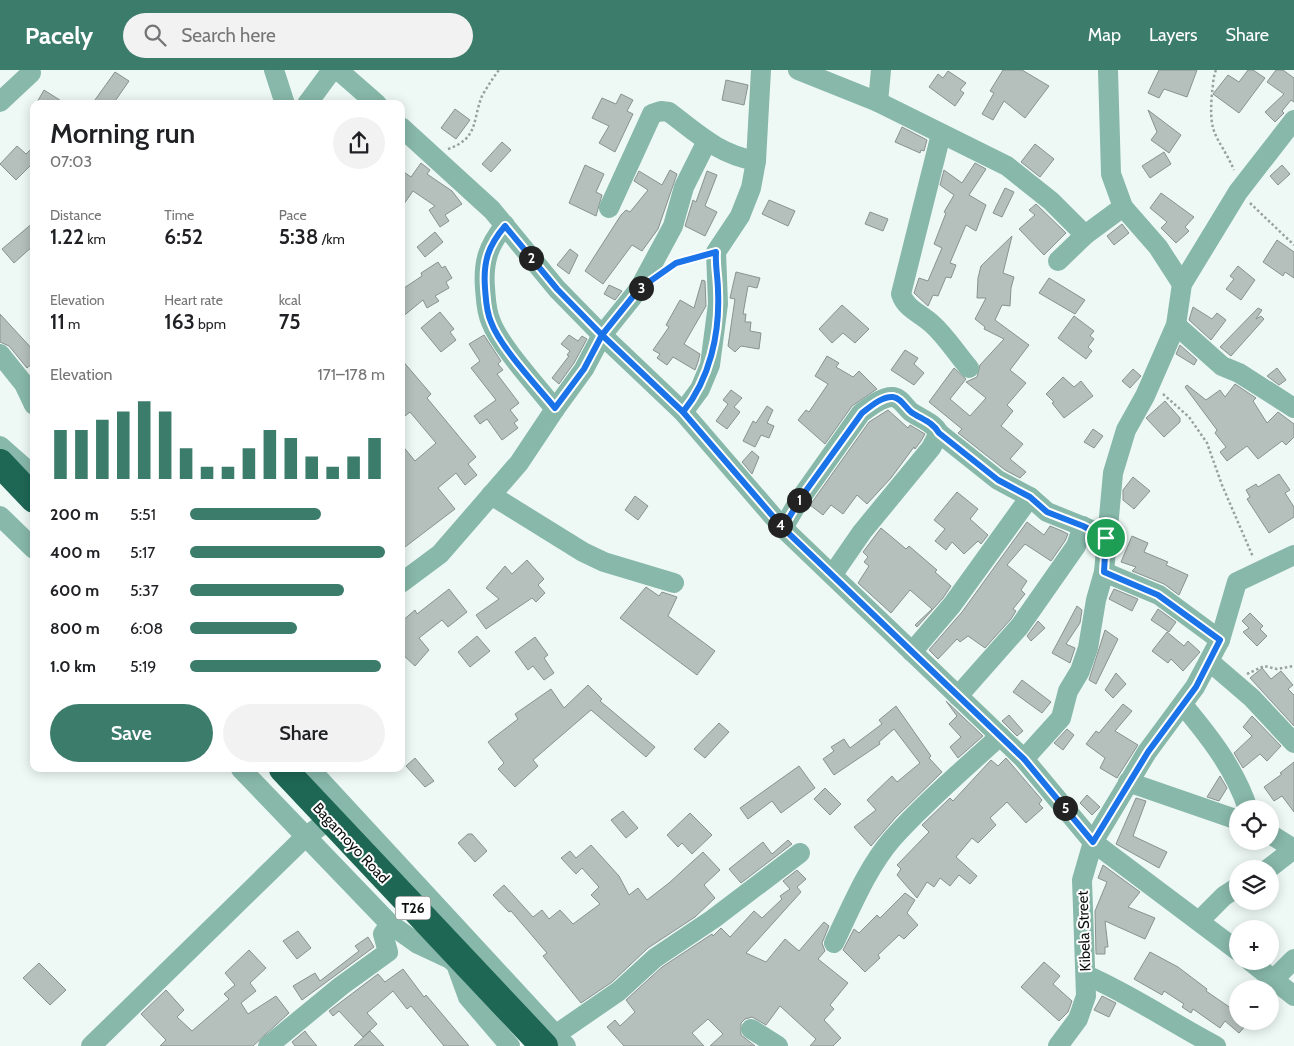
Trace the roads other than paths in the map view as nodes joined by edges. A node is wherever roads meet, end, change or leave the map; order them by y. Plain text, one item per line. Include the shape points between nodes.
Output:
1 (274, 70) edge
2 (332, 70) edge
3 (338, 70) edge
4 (761, 70) edge
5 (798, 70) edge
6 (881, 70) edge
7 (1108, 70) edge
8 (31, 74) dead end
9 (284, 100) edge
10 (310, 100) edge
11 (372, 100) edge
12 (0, 102) edge
13 (878, 102) junction
14 (1294, 120) edge
15 (405, 131) edge
16 (941, 134) junction
17 (707, 141) junction
18 (756, 161) junction
19 (1123, 207) junction
20 (609, 208) dead end
21 (505, 226) junction
22 (1085, 235) junction
23 (1058, 261) dead end
24 (1182, 284) junction
25 (1176, 325) junction
26 (602, 335) junction
27 (0, 354) edge
28 (969, 368) dead end
29 (30, 397) edge
30 (555, 408) junction
31 (1294, 408) edge
32 (683, 412) junction
33 (939, 433) junction
34 (0, 446) edge
35 (0, 463) edge
36 (30, 472) edge
37 (30, 495) edge
38 (491, 496) junction
39 (1030, 497) junction
40 (0, 516) edge
41 (1083, 526) junction
42 (783, 528) junction
43 (1106, 538) junction
44 (30, 545) edge
45 (1294, 555) edge
46 (1104, 572) junction
47 (833, 574) junction
48 (405, 580) edge
49 (674, 583) dead end
50 (1220, 640) junction
51 (912, 652) junction
52 (1209, 661) junction
53 (958, 696) junction
54 (1183, 705) junction
55 (1000, 736) junction
56 (1294, 743) edge
57 (1024, 759) junction
58 (243, 772) edge
59 (286, 772) edge
60 (313, 772) edge
61 (1128, 782) junction
62 (1245, 800) edge
63 (1229, 817) edge
64 (329, 820) junction
65 (305, 837) junction
66 (1279, 840) edge
67 (1093, 842) junction
68 (1294, 849) edge
69 (800, 853) dead end
70 (1279, 861) edge
71 (1229, 893) edge
72 (1199, 921) junction
73 (390, 924) junction
74 (834, 942) dead end
75 (1229, 945) edge
76 (1294, 959) edge
77 (459, 962) junction
78 (1261, 970) edge
79 (1086, 975) junction
80 (1274, 980) joint
81 (1279, 984) edge
82 (1294, 996) edge
83 (751, 1029) dead end
84 (552, 1043) edge
85 (91, 1046) edge
86 (268, 1046) edge
87 (510, 1046) edge
88 (778, 1046) edge
89 (1058, 1046) edge
90 (1216, 1046) edge

1 - 9 street
2 - 10 street
3 - 11 street
4 - 18 street
5 - 13 street
6 - 13 street
7 - 19 street via 1111,174
8 - 12 street
13 - 16 street
14 - 24 street via 1238,192
15 - 21 street via 492,210
16 - 22 street via 1018,173
16 - 28 street via 900,294 910,308 931,323 952,345
17 - 18 street via 734,157
17 - 20 street via 669,112 652,114
17 - 26 street via 660,253 639,289
18 - 32 street via 748,198 736,224 716,252 718,304 710,365 700,389
19 - 22 street
19 - 24 street via 1158,248
21 - 26 street via 557,289
21 - 30 street via 494,238 484,262 486,308 503,343
22 - 23 street
24 - 25 street
25 - 31 street via 1222,366 1239,373
25 - 43 street via 1126,430 1113,473
26 - 30 street via 584,369
26 - 32 street
27 - 29 street
30 - 38 street via 519,463
32 - 42 street
33 - 39 street via 998,480
33 - 42 street via 935,426 911,412 899,399 890,397 875,404 862,413
33 - 47 street via 931,448 862,532
34 - 36 street
35 - 37 highway
38 - 48 street via 440,554
38 - 49 street via 604,562
39 - 41 street via 1047,512
39 - 51 street via 952,605
40 - 44 street
41 - 43 street
41 - 53 street via 1076,546 1020,626
42 - 47 street
43 - 46 street
45 - 50 street, Kibela Street via 1237,582
46 - 50 street via 1158,595
46 - 57 street via 1088,648 1080,672 1068,691 1061,718
47 - 51 street
50 - 52 street, Kibela Street
51 - 53 street
52 - 54 street, Kibela Street
52 - 56 street via 1280,726
53 - 55 street
54 - 61 street, Kibela Street
54 - 62 street via 1219,750
55 - 57 street
55 - 74 street via 892,840
57 - 67 street
58 - 65 street
59 - 64 highway, Bagamoyo Road / T26
60 - 84 street
61 - 63 street
61 - 67 street, Kibela Street
64 - 65 street
64 - 77 highway, Bagamoyo Road / T26
65 - 73 street
65 - 85 street
66 - 68 street
67 - 72 street
67 - 79 street, Kibela Street via 1082,880
68 - 70 street
69 - 84 street via 655,958
71 - 72 street
72 - 75 street
73 - 77 street via 418,944
73 - 86 street via 383,934 388,952
76 - 80 street
77 - 84 highway, Bagamoyo Road / T26
77 - 87 street via 468,997
78 - 80 street
79 - 89 street, Kibela Street via 1086,996 1078,1019
79 - 90 street via 1142,1002
81 - 82 street
83 - 88 street

